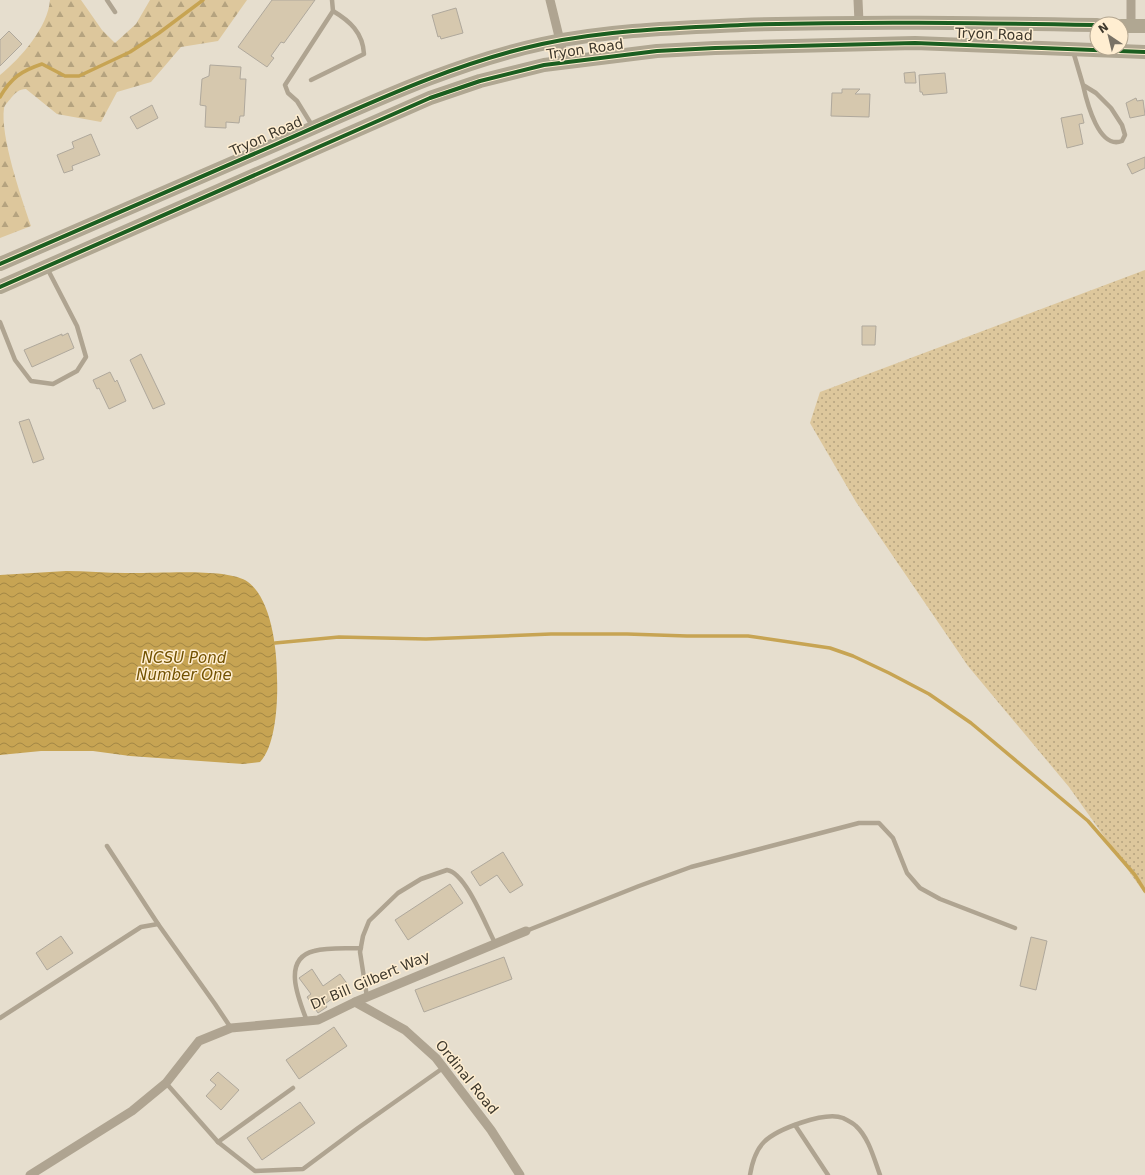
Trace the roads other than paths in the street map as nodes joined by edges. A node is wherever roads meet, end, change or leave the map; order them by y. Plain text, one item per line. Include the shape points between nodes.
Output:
1 (107, 0) edge
2 (332, 0) edge
3 (550, 0) edge
4 (858, 0) edge
5 (1131, 0) edge
6 (333, 11) junction
7 (115, 12) dead end
8 (1128, 16) edge
9 (859, 22) junction
10 (1089, 25) edge
11 (1129, 26) edge
12 (1145, 26) edge
13 (560, 41) junction
14 (1072, 48) junction
15 (1145, 52) edge
16 (565, 62) junction
17 (311, 80) dead end
18 (1083, 85) junction
19 (313, 128) junction
20 (0, 264) edge
21 (47, 267) junction
22 (0, 287) edge
23 (0, 322) edge
24 (107, 846) dead end
25 (158, 924) junction
26 (1015, 928) dead end
27 (526, 930) joint
28 (495, 943) junction
29 (361, 948) junction
30 (367, 997) junction
31 (355, 1002) junction
32 (0, 1018) edge
33 (307, 1021) junction
34 (231, 1028) junction
35 (443, 1068) junction
36 (166, 1084) junction
37 (293, 1088) dead end
38 (795, 1126) junction
39 (218, 1142) junction
40 (30, 1175) edge
41 (520, 1175) edge
42 (750, 1175) edge
43 (828, 1175) edge
44 (880, 1175) edge

1 - 7 lane
2 - 6 lane
3 - 13 street
4 - 9 street
5 - 8 street
6 - 17 lane via 348,19 364,41 364,54
6 - 19 lane via 285,84 288,93 297,101
9 - 10 main road, Tryon Road
9 - 13 main road, Tryon Road via 654,30
11 - 12 main road
13 - 16 street
13 - 19 main road, Tryon Road via 510,52 447,73
14 - 15 main road, Tryon Road
14 - 16 main road, Tryon Road via 865,43 664,51
14 - 18 lane
16 - 21 main road, Tryon Road via 480,81 430,98
18 - 18 lane via 1096,93 1111,108 1122,125 1125,135 1122,141 1115,144 1101,136
19 - 20 main road, Tryon Road
21 - 22 main road, Tryon Road
21 - 23 lane via 77,326 86,357 77,371 53,384 31,381 15,360
24 - 25 lane
25 - 32 lane via 141,927
25 - 34 lane
26 - 27 lane via 940,899 920,888 907,872 893,838 878,823 865,823 692,868
27 - 28 street, Dr Bill Gilbert Way
28 - 29 lane via 466,886 457,874 447,870 421,879 383,906 369,921
28 - 30 street, Dr Bill Gilbert Way
29 - 30 lane via 361,969
29 - 33 lane via 313,951 300,959 295,971 295,983
30 - 31 street, Dr Bill Gilbert Way
31 - 33 street, Dr Bill Gilbert Way via 318,1020
31 - 35 street, Ordinal Road via 405,1030 436,1058
33 - 34 street, Dr Bill Gilbert Way
34 - 36 street, Dr Bill Gilbert Way via 199,1041
35 - 39 lane via 303,1169 255,1171
35 - 41 street, Ordinal Road via 491,1130
36 - 39 lane
36 - 40 street, Dr Bill Gilbert Way via 132,1111
37 - 39 lane
38 - 42 lane via 777,1131 763,1143 753,1159
38 - 43 lane
38 - 44 lane via 824,1116 843,1118 857,1126 866,1140

